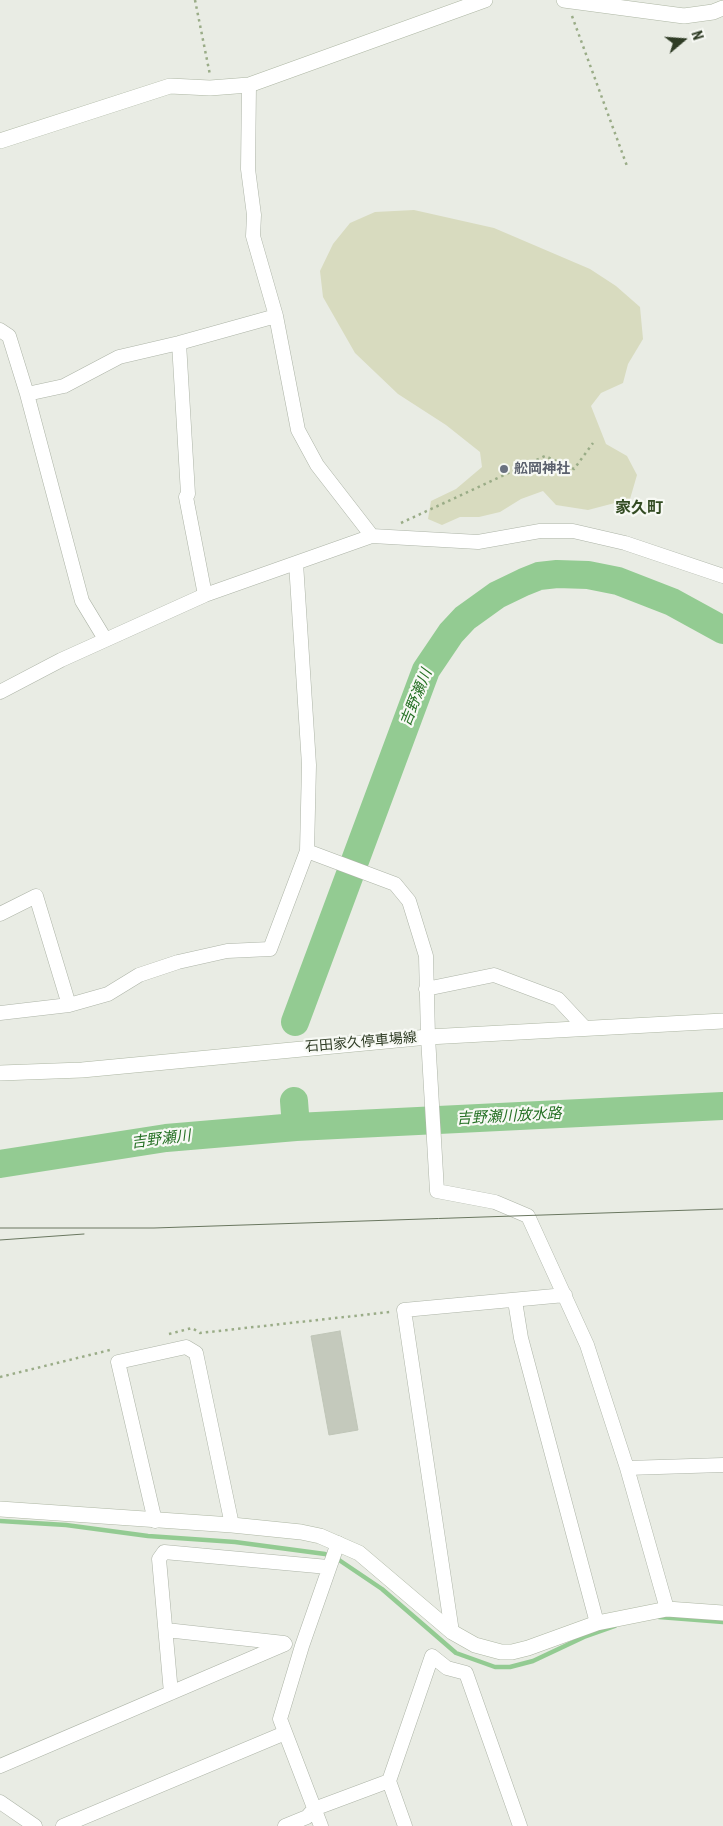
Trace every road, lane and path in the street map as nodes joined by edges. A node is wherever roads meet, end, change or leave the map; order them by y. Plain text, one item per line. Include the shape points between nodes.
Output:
1 (195, 0) edge
2 (485, 0) edge
3 (565, 0) edge
4 (723, 8) edge
5 (248, 85) junction
6 (210, 88) junction
7 (0, 141) edge
8 (628, 166) dead end
9 (276, 316) junction
10 (0, 330) edge
11 (179, 344) junction
12 (27, 394) junction
13 (593, 442) dead end
14 (398, 524) dead end
15 (372, 536) junction
16 (296, 563) junction
17 (723, 576) edge
18 (206, 596) junction
19 (105, 639) junction
20 (0, 692) edge
21 (307, 851) junction
22 (0, 914) edge
23 (426, 989) junction
24 (69, 1005) junction
25 (0, 1013) edge
26 (723, 1021) edge
27 (585, 1028) junction
28 (428, 1037) junction
29 (0, 1073) edge
30 (565, 1295) junction
31 (515, 1301) junction
32 (723, 1465) edge
33 (627, 1468) junction
34 (0, 1509) edge
35 (155, 1521) junction
36 (232, 1526) junction
37 (333, 1556) junction
38 (667, 1609) junction
39 (723, 1613) edge
40 (597, 1623) junction
41 (166, 1630) junction
42 (452, 1632) junction
43 (285, 1644) junction
44 (302, 1646) junction
45 (171, 1693) junction
46 (285, 1733) junction
47 (0, 1766) edge
48 (389, 1781) junction
49 (0, 1802) edge
50 (314, 1810) junction
51 (35, 1826) edge
52 (64, 1826) edge
53 (285, 1826) edge
54 (321, 1826) edge
55 (405, 1826) edge
56 (520, 1826) edge

1 - 6 path via 213,88
2 - 5 street
3 - 4 street via 684,16
3 - 8 path
5 - 6 street
5 - 9 street via 248,169 254,214 253,236
6 - 7 street via 170,86
9 - 11 street
9 - 15 street via 298,430 317,466
10 - 12 street via 9,336
11 - 12 street via 120,357 64,386
11 - 18 street via 186,497
12 - 19 street via 82,602
13 - 14 path via 574,469 545,456
15 - 16 street
15 - 17 street via 478,542 540,531 573,531 626,543
16 - 18 street
16 - 21 street via 309,766
18 - 19 street
19 - 20 street
21 - 23 street via 395,884 409,900 426,956
21 - 24 street via 270,949 227,951 178,962 138,975 108,994
22 - 24 street via 36,896
23 - 27 street via 494,975 558,999
23 - 28 street
24 - 25 street
26 - 27 street, 石田家久停車場線
27 - 28 street, 石田家久停車場線
28 - 29 street, 石田家久停車場線 via 82,1070
28 - 30 street via 437,1191 487,1200 528,1216
30 - 31 street
30 - 33 street via 586,1345
31 - 40 street via 521,1338
31 - 42 street via 404,1310
32 - 33 street
33 - 38 street
34 - 35 street
35 - 36 street
35 - 36 street via 118,1362 186,1347 196,1353
36 - 37 street via 301,1532
37 - 41 street via 164,1552 159,1559
37 - 42 street via 358,1553
37 - 44 street
38 - 39 street
38 - 40 street
40 - 42 street via 512,1652 475,1645
41 - 43 street
41 - 45 street
43 - 44 street
43 - 45 street
44 - 46 street via 280,1719
45 - 47 street
46 - 50 street
46 - 52 street
48 - 50 street
48 - 55 street
48 - 56 street via 432,1656 447,1668 466,1674
49 - 51 street
50 - 53 street via 307,1817
50 - 54 street

